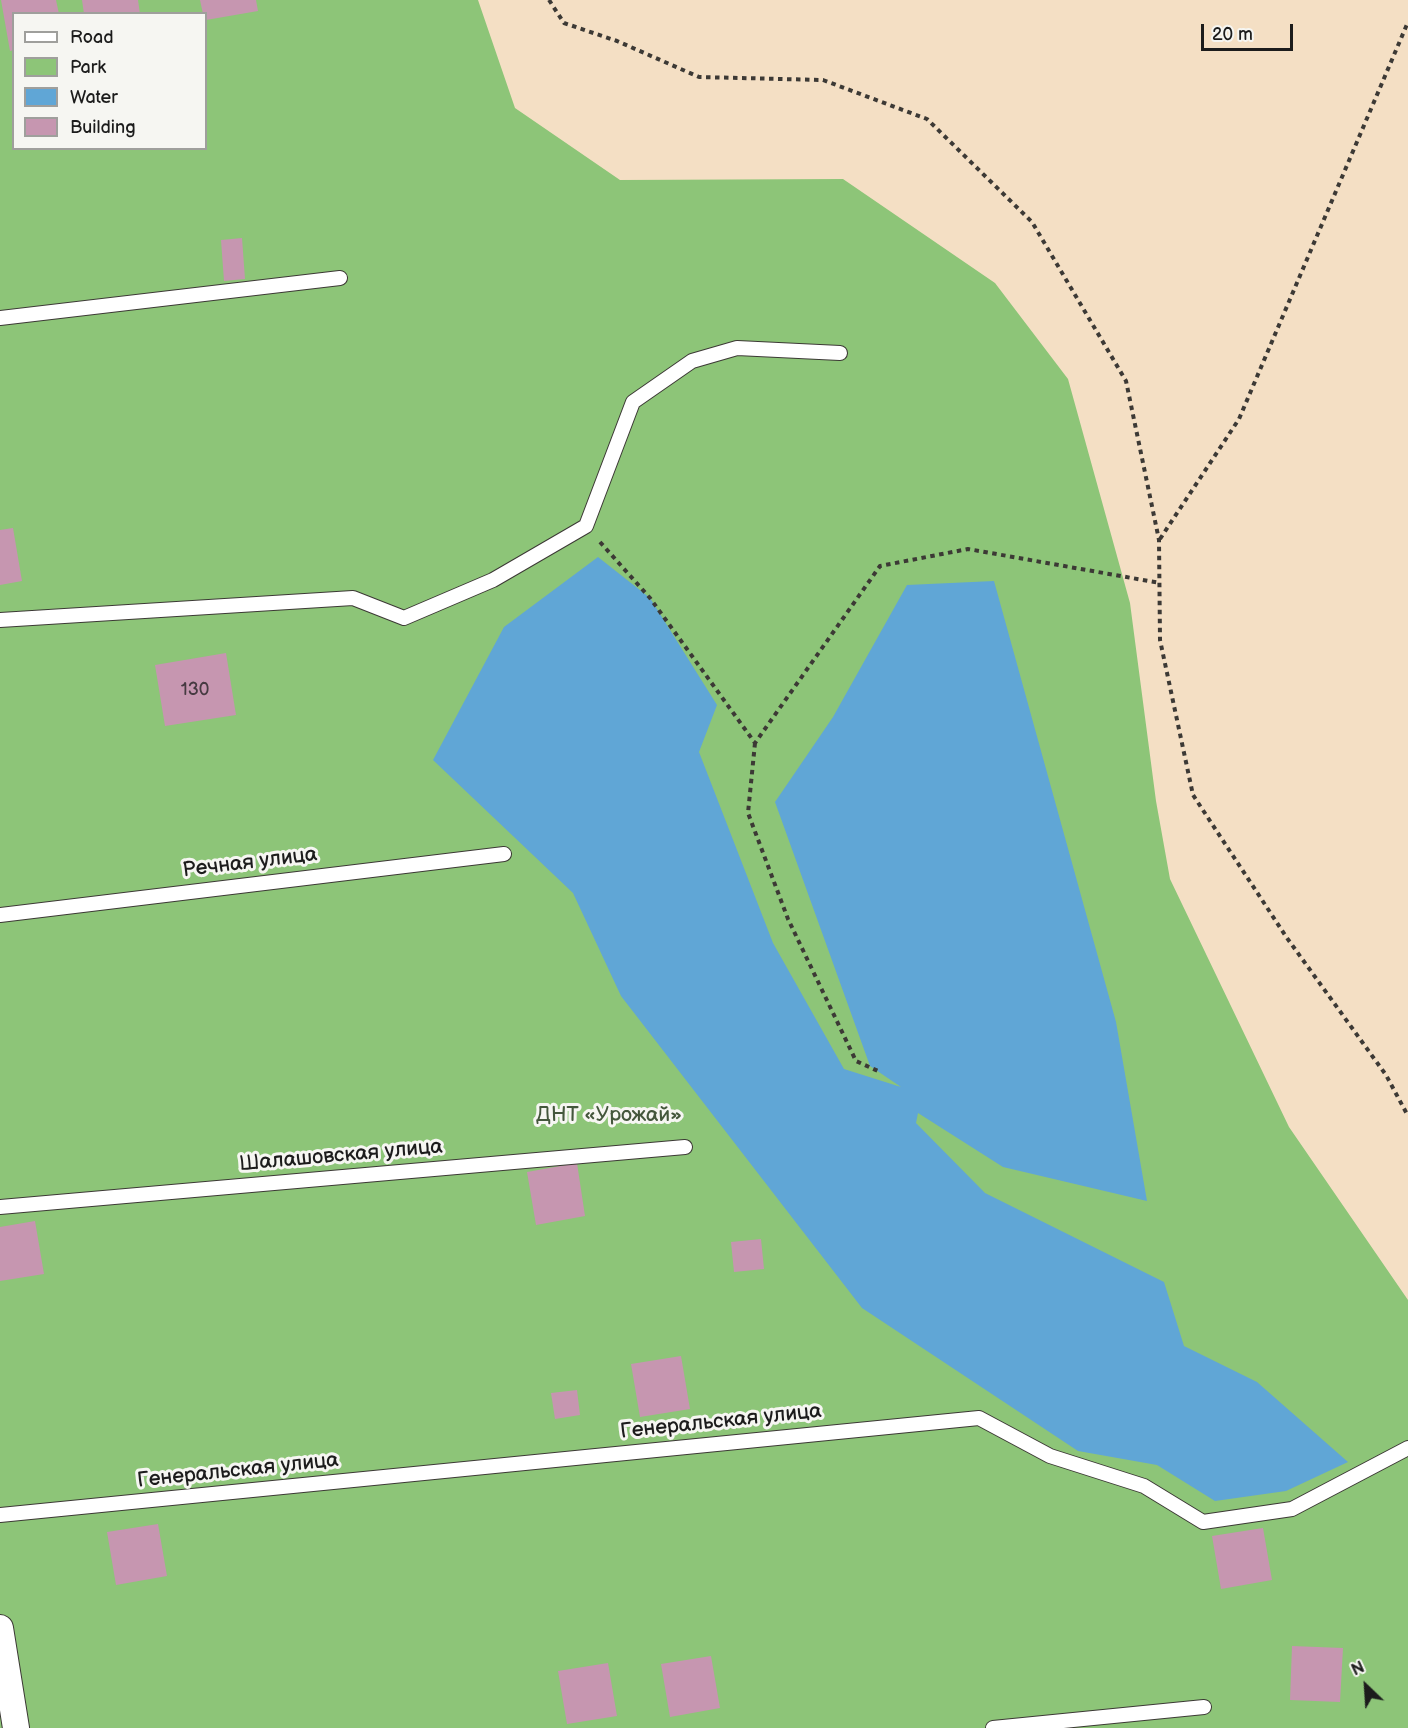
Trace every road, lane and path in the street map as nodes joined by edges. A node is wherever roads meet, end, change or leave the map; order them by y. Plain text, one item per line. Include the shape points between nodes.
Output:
1 (549, 0) edge
2 (1408, 22) edge
3 (340, 279) dead end
4 (0, 318) edge
5 (840, 353) dead end
6 (586, 526) junction
7 (1159, 540) junction
8 (1160, 583) junction
9 (0, 620) edge
10 (755, 743) junction
11 (504, 854) dead end
12 (0, 915) edge
13 (878, 1071) dead end
14 (1408, 1116) edge
15 (685, 1147) dead end
16 (0, 1207) edge
17 (1408, 1448) edge
18 (0, 1515) edge
19 (0, 1628) edge
20 (1204, 1707) dead end
21 (16, 1728) edge
22 (993, 1728) edge

1 - 7 path via 564,23 699,77 823,80 927,119 1032,222 1126,381
2 - 7 path via 1239,419
3 - 4 lane
5 - 6 lane via 737,348 692,361 633,402
6 - 9 lane via 493,580 404,618 352,598
6 - 10 path via 650,598
7 - 8 path
8 - 10 path via 968,549 880,566
8 - 14 path via 1160,640 1193,795 1287,938 1386,1075
10 - 13 path via 748,813 752,824 788,918 856,1061
11 - 12 lane, Речная улица
15 - 16 lane, Шалашовская улица
17 - 18 lane, Генеральская улица via 1292,1509 1203,1522 1144,1485 1050,1455 979,1418
19 - 21 street
20 - 22 lane

